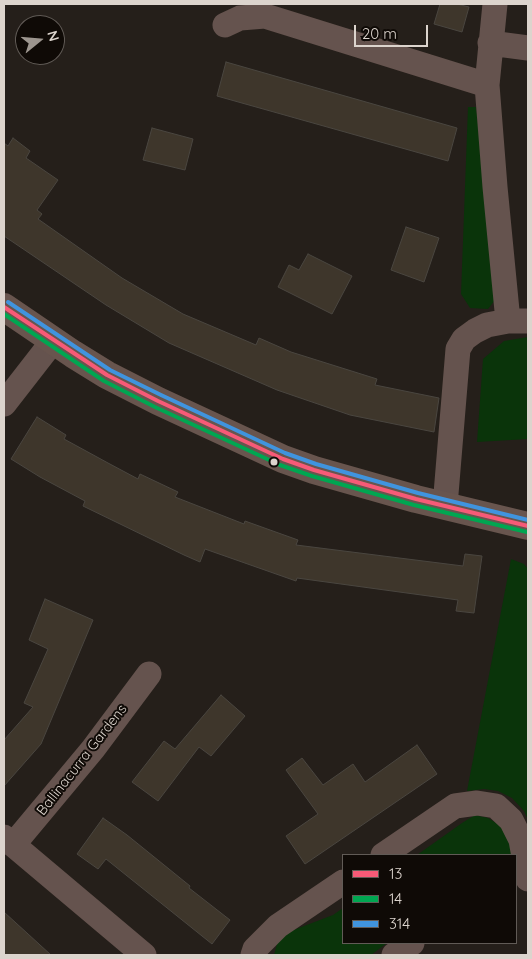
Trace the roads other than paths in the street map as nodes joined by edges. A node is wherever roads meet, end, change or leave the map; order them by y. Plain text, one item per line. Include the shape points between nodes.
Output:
1 (495, 4) edge
2 (225, 25) dead end
3 (490, 43) junction
4 (528, 48) edge
5 (487, 85) junction
6 (4, 307) edge
7 (518, 321) edge
8 (53, 341) junction
9 (4, 404) edge
10 (445, 506) junction
11 (528, 526) edge
12 (149, 674) dead end
13 (9, 841) edge
14 (383, 854) edge
15 (528, 880) edge
16 (342, 883) edge
17 (517, 887) edge
18 (410, 944) edge
19 (144, 955) edge
20 (252, 955) edge
21 (394, 955) edge

1 - 3 street
2 - 5 street via 240,18 265,16
3 - 4 street
3 - 5 street
5 - 7 street via 495,187
6 - 8 main road
7 - 10 street via 487,325 474,331 458,349
8 - 9 street
8 - 10 main road via 138,391 283,459
10 - 11 main road
12 - 13 street, Ballinacurra Gardens via 93,749
13 - 19 street, Ballinacurra Gardens
14 - 15 street via 455,806 477,803 496,806 511,820 521,840
15 - 17 street
16 - 20 street via 278,926
18 - 21 street

